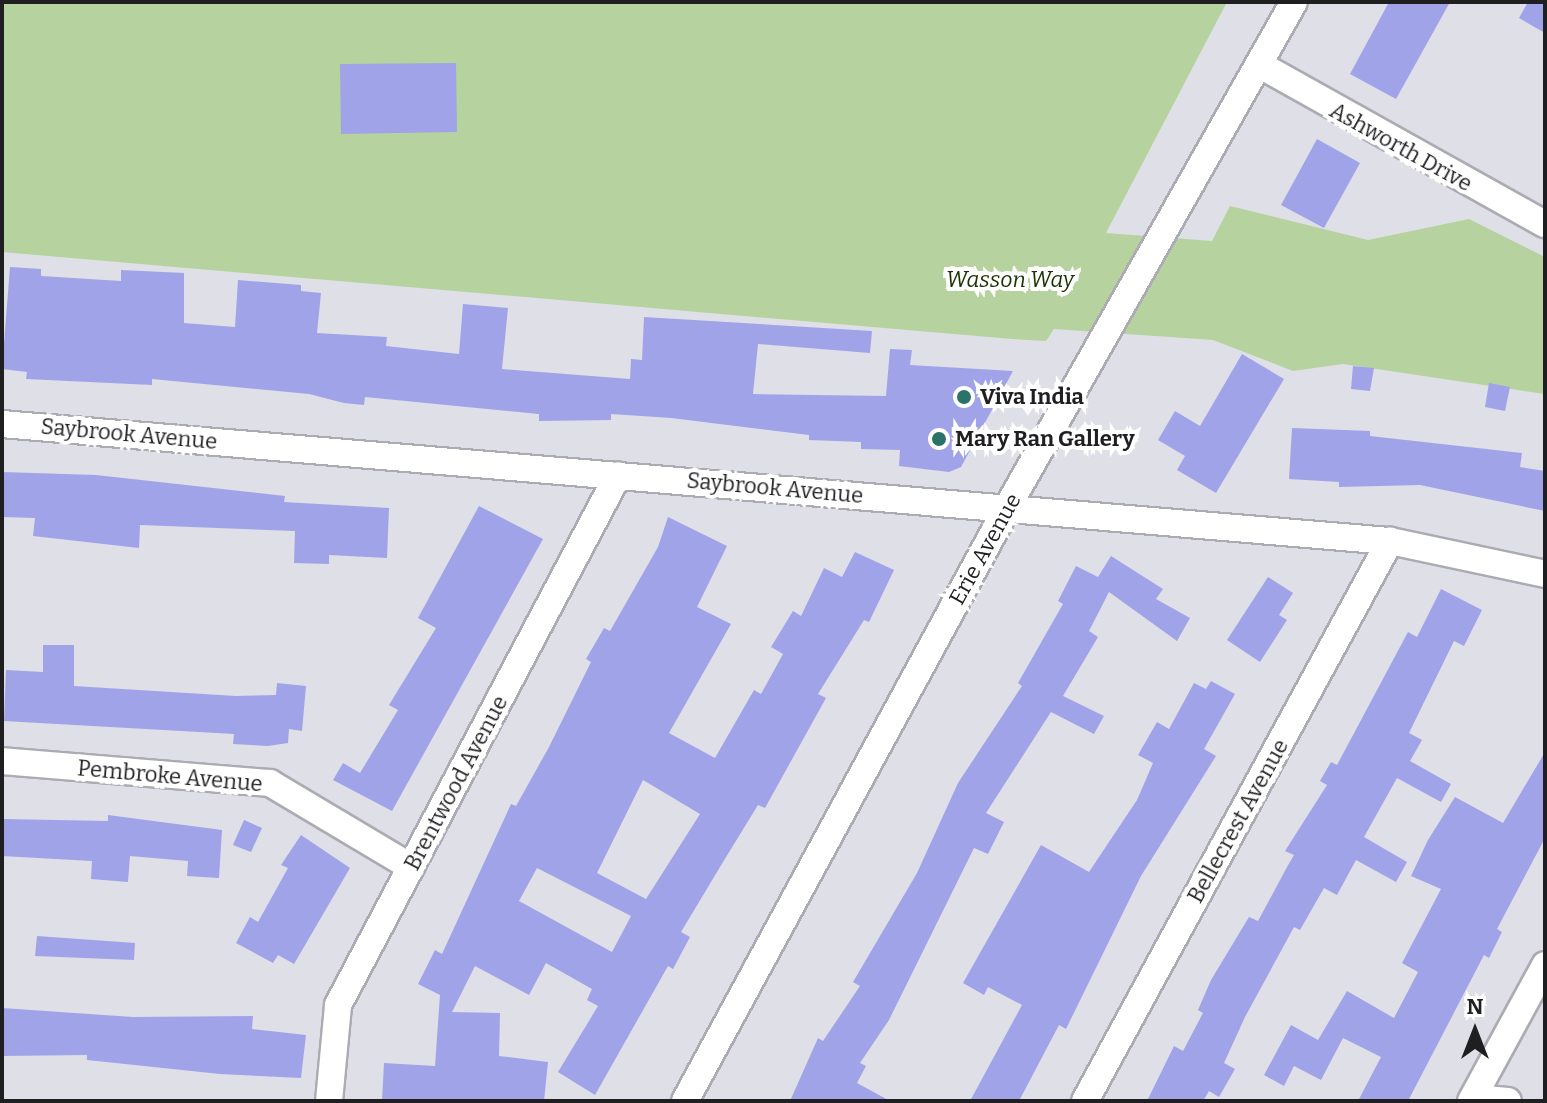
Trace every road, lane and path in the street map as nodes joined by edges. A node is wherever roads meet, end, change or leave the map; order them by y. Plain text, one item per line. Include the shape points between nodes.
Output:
1 (1294, 2) edge
2 (1260, 65) junction
3 (1545, 224) edge
4 (2, 424) edge
5 (618, 475) junction
6 (1008, 506) junction
7 (1390, 541) junction
8 (1545, 574) edge
9 (2, 761) edge
10 (411, 867) junction
11 (1545, 965) edge
12 (1472, 1099) edge
13 (329, 1101) edge
14 (685, 1101) edge
15 (1085, 1101) edge
16 (1508, 1101) edge

1 - 2 street, Erie Avenue
2 - 3 street, Ashworth Drive
2 - 6 street, Erie Avenue
4 - 5 street, Saybrook Avenue
5 - 6 street, Saybrook Avenue
5 - 10 street, Brentwood Avenue
6 - 7 street, Saybrook Avenue
6 - 14 street, Erie Avenue
7 - 8 street, Saybrook Avenue
7 - 15 street, Bellecrest Avenue
9 - 10 street, Pembroke Avenue via 270,783
10 - 13 street, Brentwood Avenue via 338,1005
11 - 12 street
12 - 16 street

